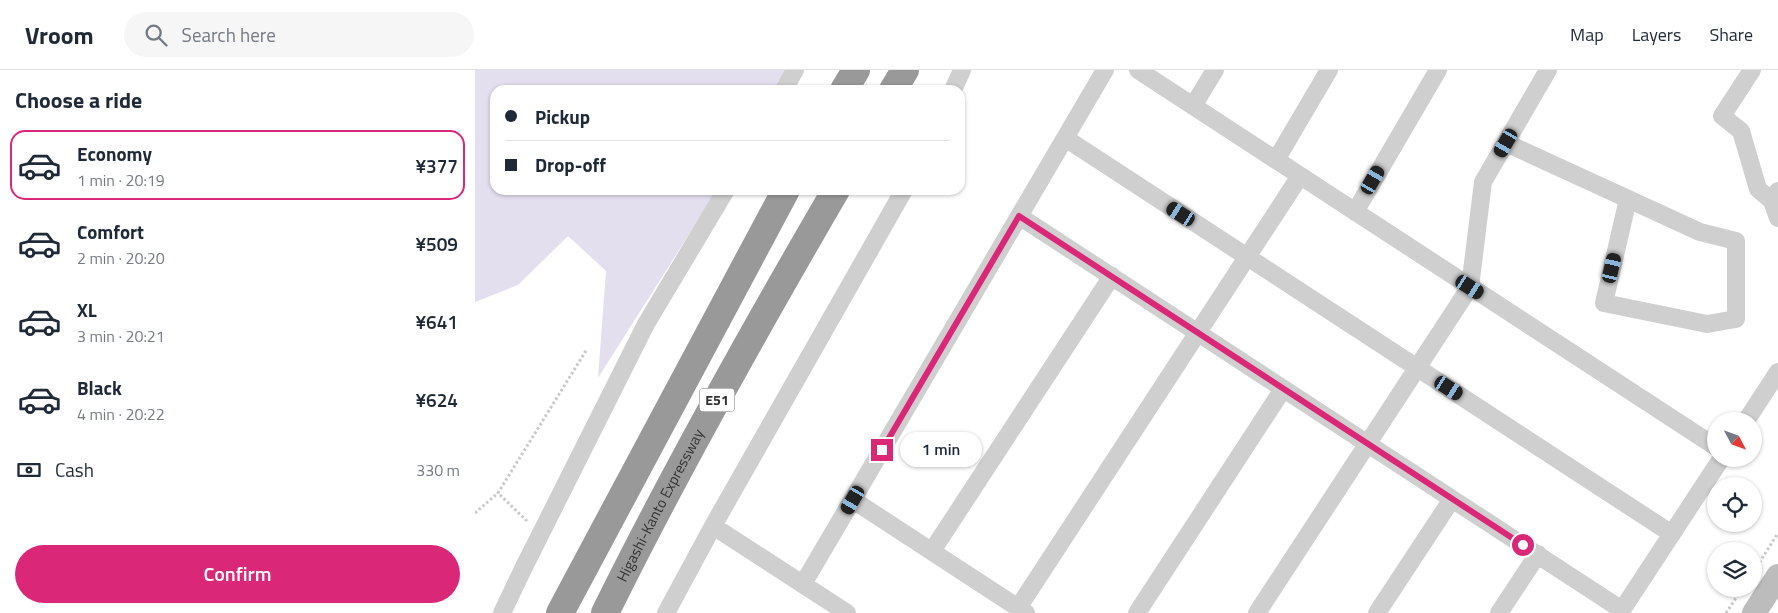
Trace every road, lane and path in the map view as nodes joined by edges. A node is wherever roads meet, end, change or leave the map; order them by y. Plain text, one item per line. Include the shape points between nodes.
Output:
1 (795, 70) edge
2 (856, 70) edge
3 (905, 70) edge
4 (962, 70) edge
5 (1105, 70) edge
6 (1138, 70) edge
7 (1215, 70) edge
8 (1329, 70) edge
9 (1438, 70) edge
10 (1548, 70) edge
11 (1752, 70) edge
12 (787, 85) edge
13 (847, 85) edge
14 (896, 85) edge
15 (955, 85) edge
16 (1193, 106) junction
17 (1065, 138) junction
18 (1506, 143) junction
19 (1276, 160) junction
20 (1300, 176) junction
21 (723, 195) edge
22 (783, 195) edge
23 (833, 195) edge
24 (898, 195) edge
25 (1775, 196) edge
26 (1628, 199) junction
27 (1355, 212) junction
28 (1019, 216) junction
29 (1778, 218) edge
30 (1247, 257) junction
31 (1112, 276) junction
32 (1470, 287) junction
33 (1198, 333) junction
34 (587, 349) dead end
35 (1418, 368) junction
36 (1778, 372) edge
37 (1283, 389) junction
38 (1752, 412) edge
39 (1707, 441) edge
40 (1368, 444) junction
41 (1715, 468) edge
42 (498, 493) junction
43 (1452, 498) junction
44 (853, 500) junction
45 (475, 513) edge
46 (713, 526) junction
47 (541, 534) junction
48 (1672, 534) junction
49 (1778, 534) edge
50 (932, 551) junction
51 (1538, 554) junction
52 (1762, 558) edge
53 (1778, 576) edge
54 (803, 584) junction
55 (1737, 597) edge
56 (1022, 610) edge
57 (1621, 611) edge
58 (502, 613) edge
59 (560, 613) edge
60 (605, 613) edge
61 (666, 613) edge
62 (847, 613) edge
63 (1137, 613) edge
64 (1257, 613) edge
65 (1377, 613) edge
66 (1499, 613) edge
67 (1726, 613) edge
68 (1754, 613) edge

1 - 12 street
2 - 13 highway
3 - 14 highway
4 - 15 street
5 - 17 street
6 - 16 street
7 - 16 street
8 - 19 street
9 - 27 street
10 - 18 street
11 - 25 street via 1722,116 1741,131 1759,189
16 - 19 street
17 - 28 street
17 - 30 street
18 - 26 street
18 - 32 street via 1483,182
19 - 20 street
20 - 27 street
20 - 30 street
21 - 47 street via 646,324
22 - 59 highway, E51
23 - 60 highway, Higashi-Kanto Expressway / E51 via 740,356
24 - 46 street
25 - 29 street
26 - 26 street via 1700,232 1736,242 1736,319 1707,324 1604,303
27 - 32 street
28 - 31 street
28 - 44 street
30 - 33 street
30 - 35 street
31 - 33 street
31 - 50 street
32 - 35 street
32 - 39 street
33 - 37 street
33 - 56 street
34 - 42 path
35 - 40 street
35 - 48 street
36 - 38 street
37 - 40 street
37 - 63 street
40 - 43 street
40 - 64 street
41 - 48 street
42 - 45 path
42 - 47 path
43 - 51 street
43 - 65 street
44 - 50 street
44 - 54 street
46 - 54 street
46 - 61 street
47 - 58 street
48 - 57 street
49 - 52 path
50 - 56 street
51 - 57 street
51 - 66 street
53 - 68 street
54 - 62 street
55 - 67 path

